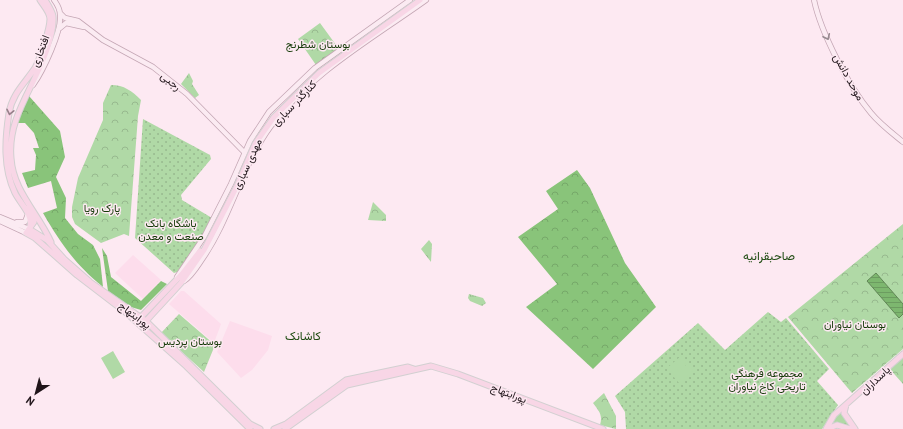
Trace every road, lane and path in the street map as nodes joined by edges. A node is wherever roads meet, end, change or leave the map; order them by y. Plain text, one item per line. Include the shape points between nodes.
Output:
1 (40, 0) edge
2 (45, 0) edge
3 (54, 0) edge
4 (410, 0) edge
5 (415, 0) edge
6 (420, 0) edge
7 (426, 0) edge
8 (814, 0) edge
9 (60, 13) junction
10 (85, 27) junction
11 (58, 31) junction
12 (318, 72) junction
13 (28, 91) junction
14 (15, 96) junction
15 (23, 101) junction
16 (280, 108) junction
17 (903, 142) edge
18 (244, 152) junction
19 (9, 165) junction
20 (29, 207) junction
21 (28, 214) junction
22 (0, 217) edge
23 (0, 221) edge
24 (14, 222) junction
25 (28, 231) junction
26 (52, 249) junction
27 (176, 278) junction
28 (162, 294) junction
29 (167, 298) junction
30 (152, 304) junction
31 (126, 310) junction
32 (143, 320) junction
33 (167, 349) junction
34 (903, 354) edge
35 (414, 369) junction
36 (202, 379) junction
37 (224, 401) junction
38 (846, 405) junction
39 (250, 429) edge
40 (260, 429) edge
41 (274, 429) edge
42 (285, 429) edge
43 (603, 429) edge
44 (826, 429) edge
45 (850, 429) edge
46 (855, 429) edge

1 - 14 main road, افتخاری via 50,16 48,27 36,67
2 - 13 main road, افتخاری via 53,15 53,33 45,59
3 - 9 main road
4 - 12 main road, کنارگذر سباری
5 - 12 main road, مهدی سباری
6 - 12 main road, مهدی سباری
7 - 12 main road, کنارگذر سباری
8 -> 17 main road, موحد دانش via 829,40 861,99 882,125
9 - 10 main road, رجبی
9 - 11 main road
10 - 11 main road, رجبی via 66,23
10 - 18 main road, رجبی via 165,76 187,94
11 - 13 main road via 42,71
12 - 16 main road, مهدی سباری
13 - 15 main road, افتخاری
14 - 15 main road via 19,96
14 -> 19 main road, افتخاری via 9,111 6,141
15 - 19 main road, افتخاری via 16,119
16 - 18 main road, کنارگذر سباری via 255,132
16 - 27 main road via 253,143 201,249
16 - 29 main road, مهدی سباری via 261,135 210,241 181,283
18 - 27 main road, کنارگذر سباری via 204,237
19 - 20 main road, افتخاری via 18,189
19 - 21 main road, افتخاری via 15,194
20 - 25 main road via 34,222
20 - 26 main road, افتخاری
21 - 24 main road via 24,222
21 - 25 main road
22 - 24 main road, پورابتهاج
23 - 25 main road, پورابتهاج
24 - 25 main road, پورابتهاج
25 - 26 main road, پورابتهاج via 40,235
26 - 31 main road, پورابتهاج via 77,276
27 - 28 main road
28 - 29 main road
28 - 30 main road
29 - 32 main road, مهدی سباری
30 - 31 main road via 138,311
30 - 32 main road
31 - 32 main road
31 - 33 main road, پورابتهاج
32 - 33 main road
32 - 36 main road, پورابتهاج
33 - 36 main road, پورابتهاج
34 - 38 main road, پاسداران
35 - 41 main road, پورابتهاج via 408,367 346,380 286,424
35 - 42 main road, پورابتهاج via 347,385
35 - 43 main road, پورابتهاج via 436,366
36 - 37 main road, پورابتهاج
37 - 39 main road, پورابتهاج
37 - 40 main road, پورابتهاج via 250,424
38 - 44 main road, پاسداران via 834,415
38 - 46 main road via 844,413
44 - 45 main road via 837,425

